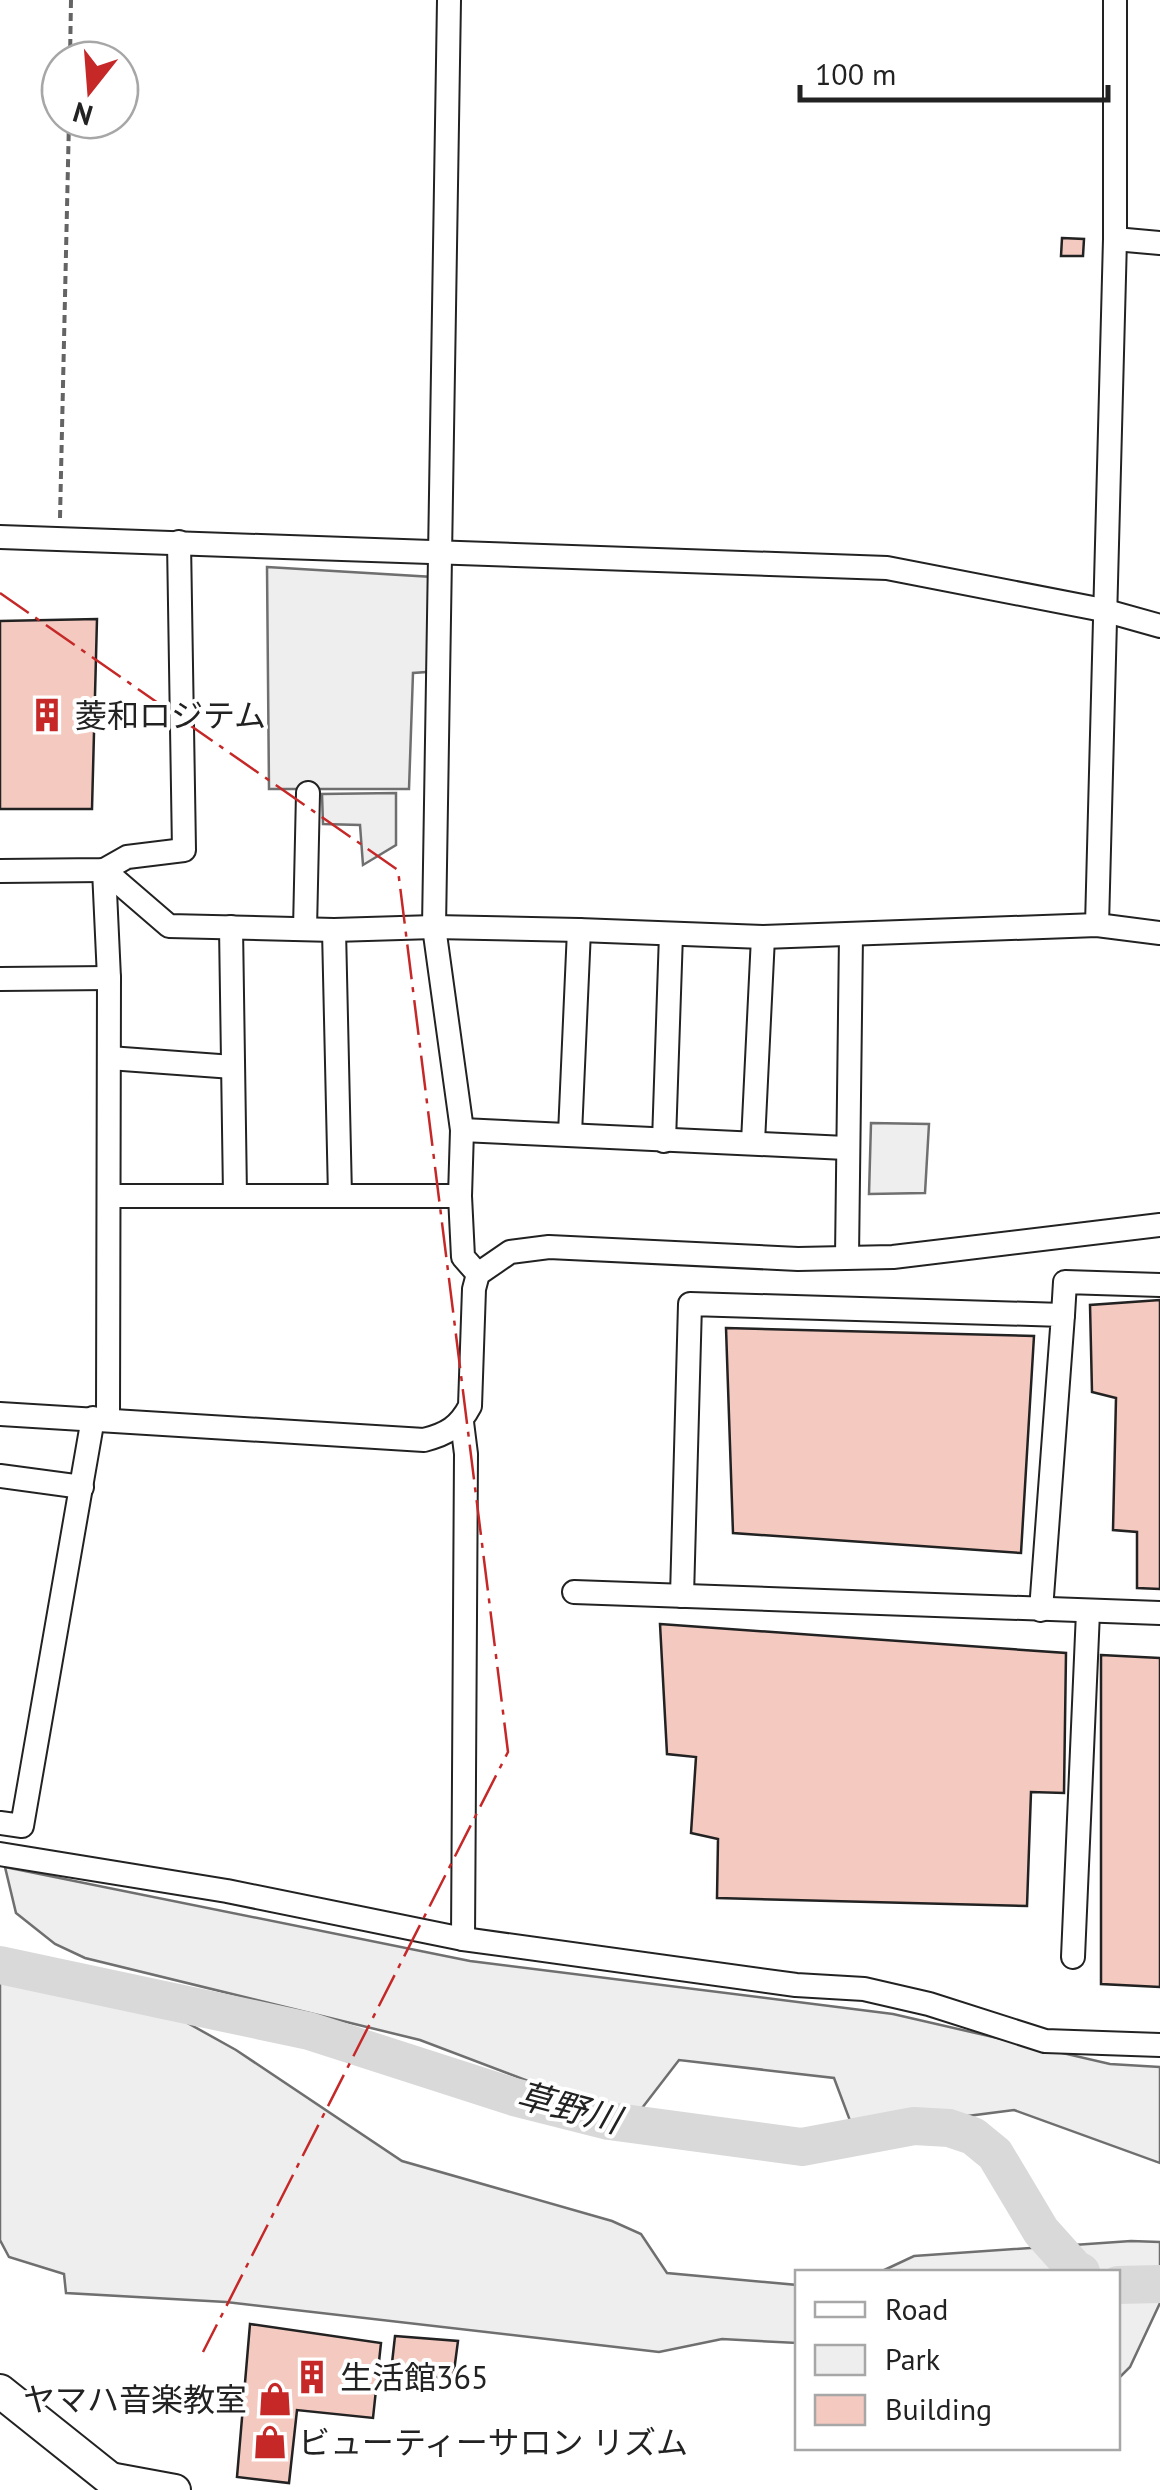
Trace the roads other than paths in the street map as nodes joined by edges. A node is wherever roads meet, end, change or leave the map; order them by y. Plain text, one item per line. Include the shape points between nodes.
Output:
1 (449, 0) edge
2 (1116, 0) edge
3 (1115, 238) junction
4 (1160, 242) edge
5 (0, 537) edge
6 (180, 542) junction
7 (442, 552) junction
8 (1103, 610) junction
9 (1160, 626) edge
10 (308, 793) dead end
11 (104, 870) junction
12 (0, 871) edge
13 (1098, 925) junction
14 (231, 927) junction
15 (434, 927) junction
16 (305, 929) junction
17 (334, 930) junction
18 (580, 930) junction
19 (1160, 933) edge
20 (671, 934) junction
21 (851, 935) junction
22 (763, 938) junction
23 (109, 978) junction
24 (0, 979) edge
25 (109, 1058) junction
26 (233, 1067) junction
27 (462, 1130) junction
28 (570, 1134) junction
29 (664, 1142) junction
30 (753, 1142) junction
31 (846, 1148) junction
32 (110, 1196) junction
33 (235, 1196) junction
34 (340, 1196) junction
35 (460, 1196) junction
36 (1160, 1226) edge
37 (846, 1258) junction
38 (478, 1274) junction
39 (1160, 1285) edge
40 (1063, 1315) junction
41 (0, 1414) edge
42 (101, 1418) junction
43 (462, 1422) junction
44 (0, 1476) edge
45 (82, 1487) junction
46 (574, 1592) dead end
47 (682, 1596) junction
48 (1041, 1610) junction
49 (1088, 1612) junction
50 (1160, 1614) edge
51 (0, 1824) edge
52 (0, 1854) edge
53 (463, 1938) junction
54 (1073, 1958) dead end
55 (1160, 2045) edge
56 (0, 2391) edge
57 (117, 2484) edge
58 (175, 2490) edge

1 - 7 street
2 - 3 street
3 - 4 street
3 - 8 street
5 - 6 street
6 - 7 street
6 - 11 street via 184,850 126,856
7 - 8 street via 887,568
7 - 15 street
8 - 9 street
8 - 13 street
10 - 16 street
11 - 12 street
11 - 14 street via 169,926
11 - 23 street
13 - 19 street
13 - 21 street
14 - 16 street
14 - 26 street
15 - 17 street
15 - 18 street
15 - 27 street
16 - 17 street
17 - 34 street
18 - 20 street
18 - 28 street
20 - 22 street
20 - 29 street
21 - 22 street
21 - 31 street
22 - 30 street
23 - 24 street
23 - 25 street
25 - 26 street
25 - 32 street
26 - 33 street
27 - 28 street
27 - 35 street
28 - 29 street
29 - 30 street
30 - 31 street
31 - 37 street
32 - 33 street
32 - 42 street
33 - 34 street
34 - 35 street
35 - 38 street via 464,1257
36 - 37 street
37 - 38 street via 549,1246 510,1252
38 - 43 street via 472,1392
39 - 40 street via 1065,1282
40 - 47 street via 690,1304
40 - 48 street
41 - 42 street
42 - 43 street via 424,1440
42 - 45 street
43 - 53 street
44 - 45 street
45 - 51 street via 22,1826
46 - 47 street
47 - 48 street
48 - 49 street
49 - 50 street
49 - 54 street
52 - 53 street
53 - 55 street via 796,1986 864,1989 1046,2041
56 - 57 highway
57 - 58 main road

